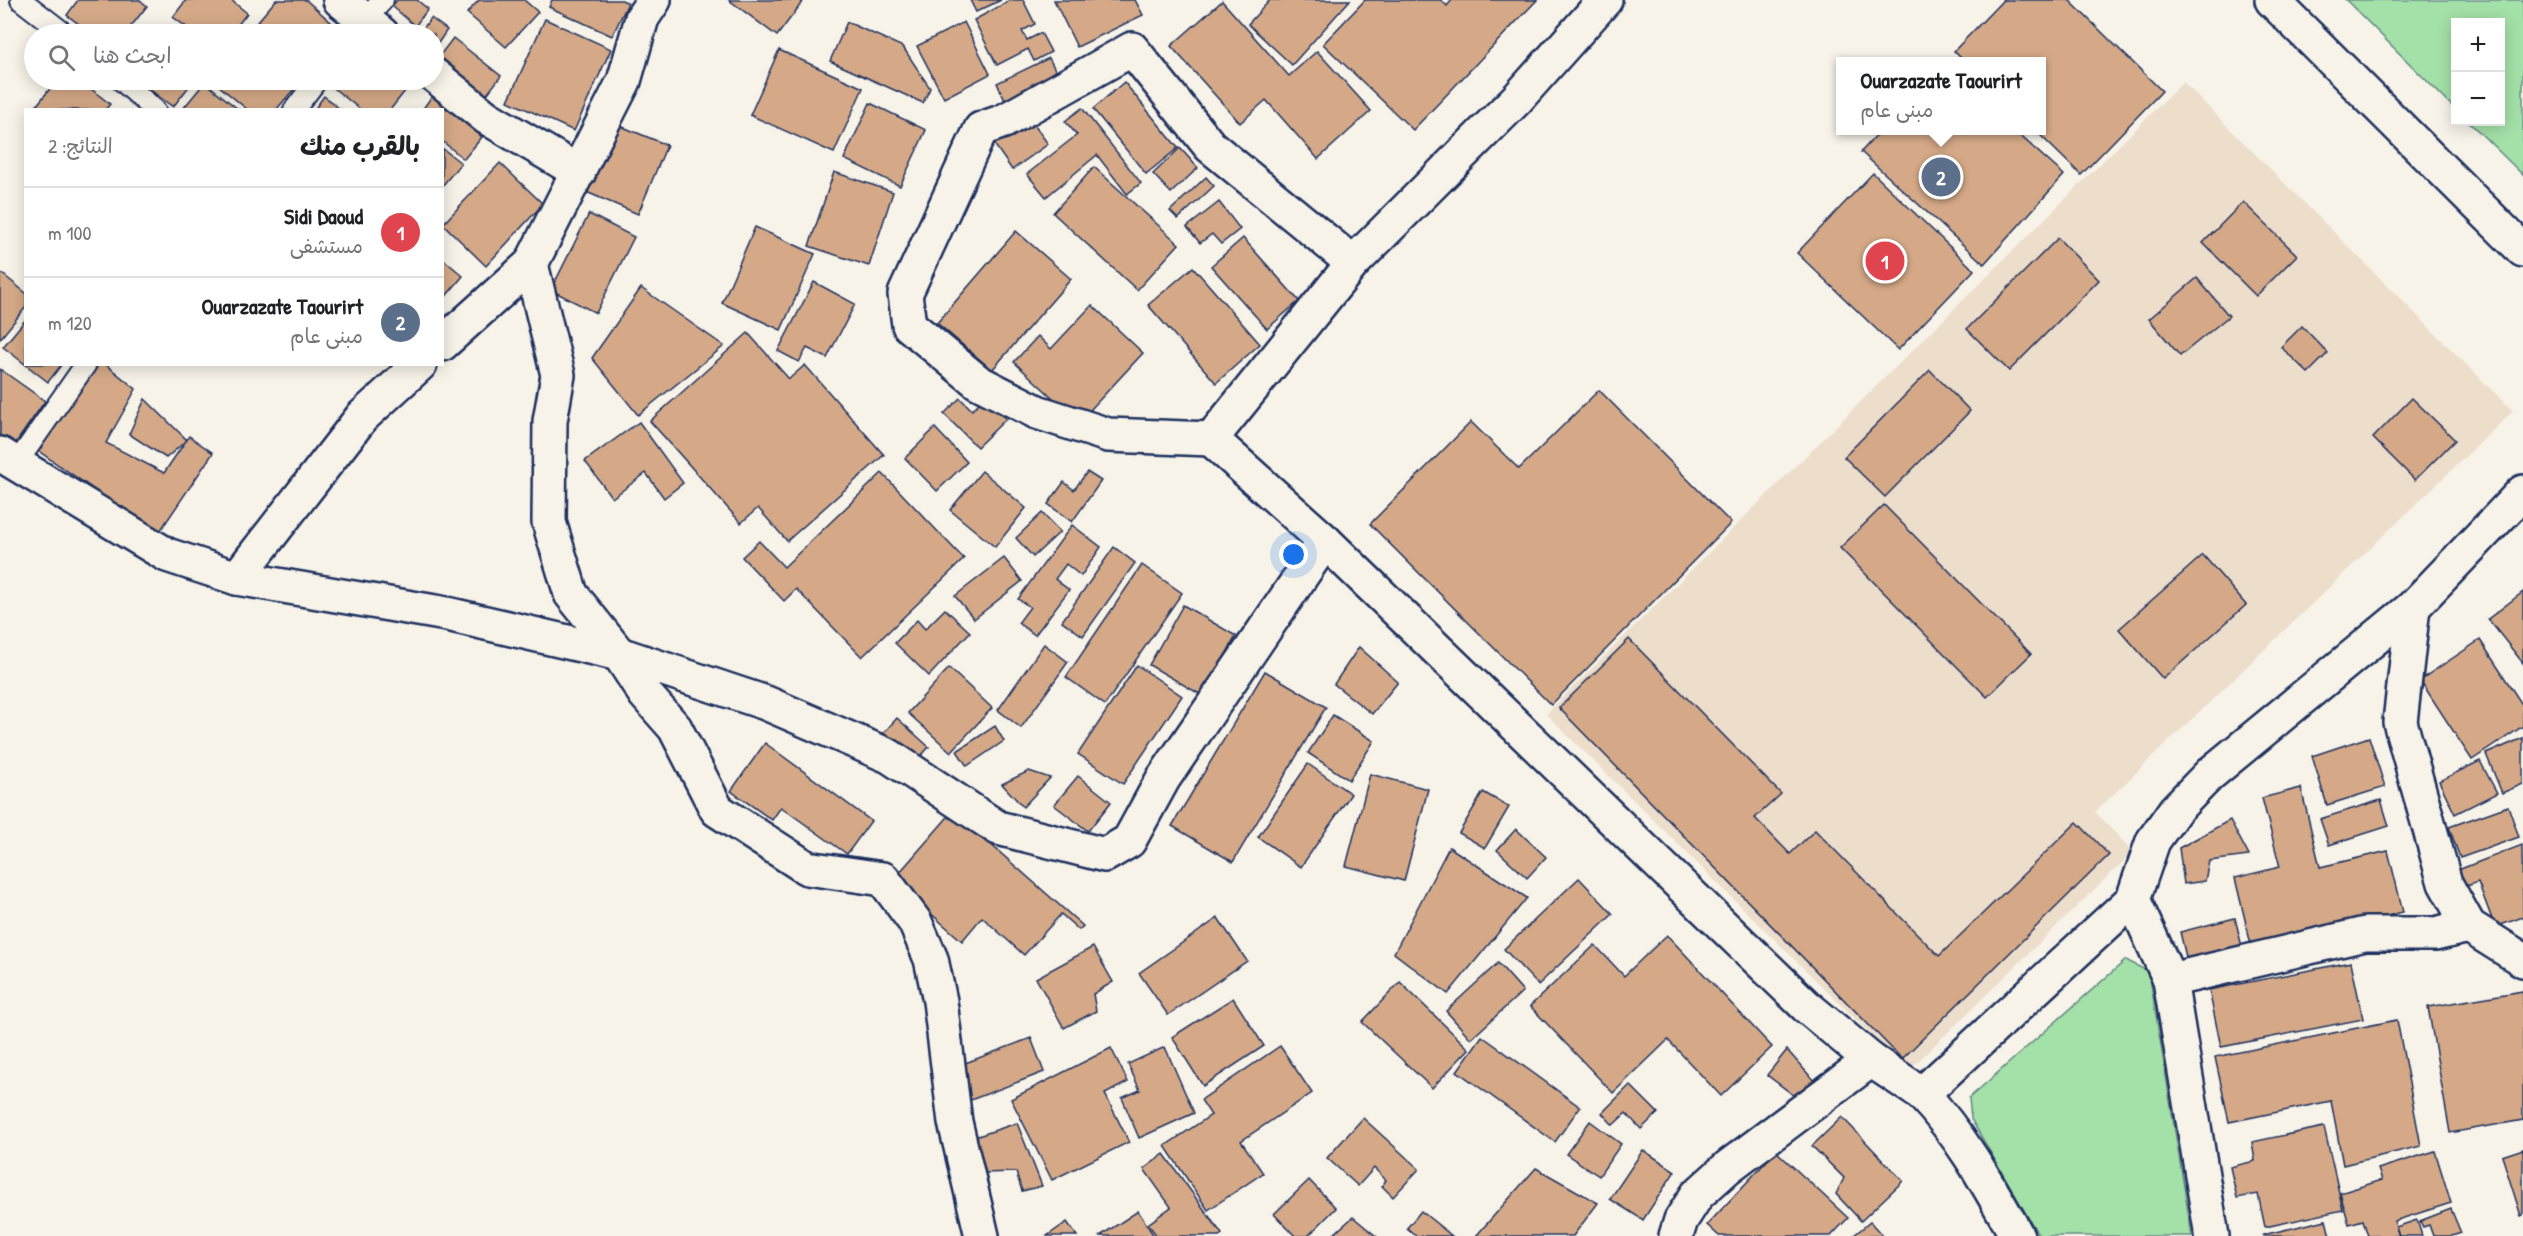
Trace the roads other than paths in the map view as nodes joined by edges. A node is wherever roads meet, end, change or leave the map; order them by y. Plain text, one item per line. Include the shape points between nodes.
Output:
1 (21, 0) edge
2 (654, 0) edge
3 (1605, 0) edge
4 (2272, 0) edge
5 (52, 24) edge
6 (444, 83) edge
7 (132, 90) edge
8 (309, 90) edge
9 (153, 108) edge
10 (296, 108) edge
11 (579, 172) junction
12 (2523, 250) edge
13 (1353, 263) junction
14 (531, 264) junction
15 (444, 342) edge
16 (84, 366) edge
17 (418, 366) edge
18 (1211, 439) junction
19 (8, 459) edge
20 (2523, 492) edge
21 (1325, 541) junction
22 (237, 578) junction
23 (2413, 607) junction
24 (619, 654) junction
25 (2133, 899) junction
26 (2469, 926) junction
27 (2523, 960) edge
28 (2170, 980) junction
29 (1871, 1060) junction
30 (1922, 1094) junction
31 (982, 1236) edge
32 (1676, 1236) edge
33 (2017, 1236) edge
34 (2212, 1236) edge

1 - 5 lane
2 - 11 street via 642,18 624,81
3 - 13 street via 1516,99
4 - 12 street
6 - 11 street via 486,117
7 - 9 lane
8 - 10 lane
11 - 14 street
13 - 18 street
13 - 18 street via 1210,146 1132,49 1004,121 981,129 904,294 909,325 978,382 1037,412 1108,435
14 - 15 street
14 - 24 street via 558,375 550,421 549,522 571,594
16 - 19 lane
17 - 22 street via 362,417
18 - 21 street
19 - 22 street via 167,555
20 - 23 street
21 - 24 street via 1163,779 1129,841 1105,855 998,828 889,756 766,704
21 - 29 street via 1806,1006
22 - 24 street via 447,615
23 - 25 street via 2210,774 2175,810 2153,841
23 - 26 street via 2400,722 2445,883
24 - 31 street via 645,694 675,728 717,810 807,868 883,879 915,922 932,959 955,1122
25 - 28 street
25 - 30 street
26 - 27 street
26 - 28 street via 2435,934 2365,934
28 - 34 street
29 - 30 street
29 - 32 street via 1728,1167 1697,1195
30 - 33 street via 1965,1147

